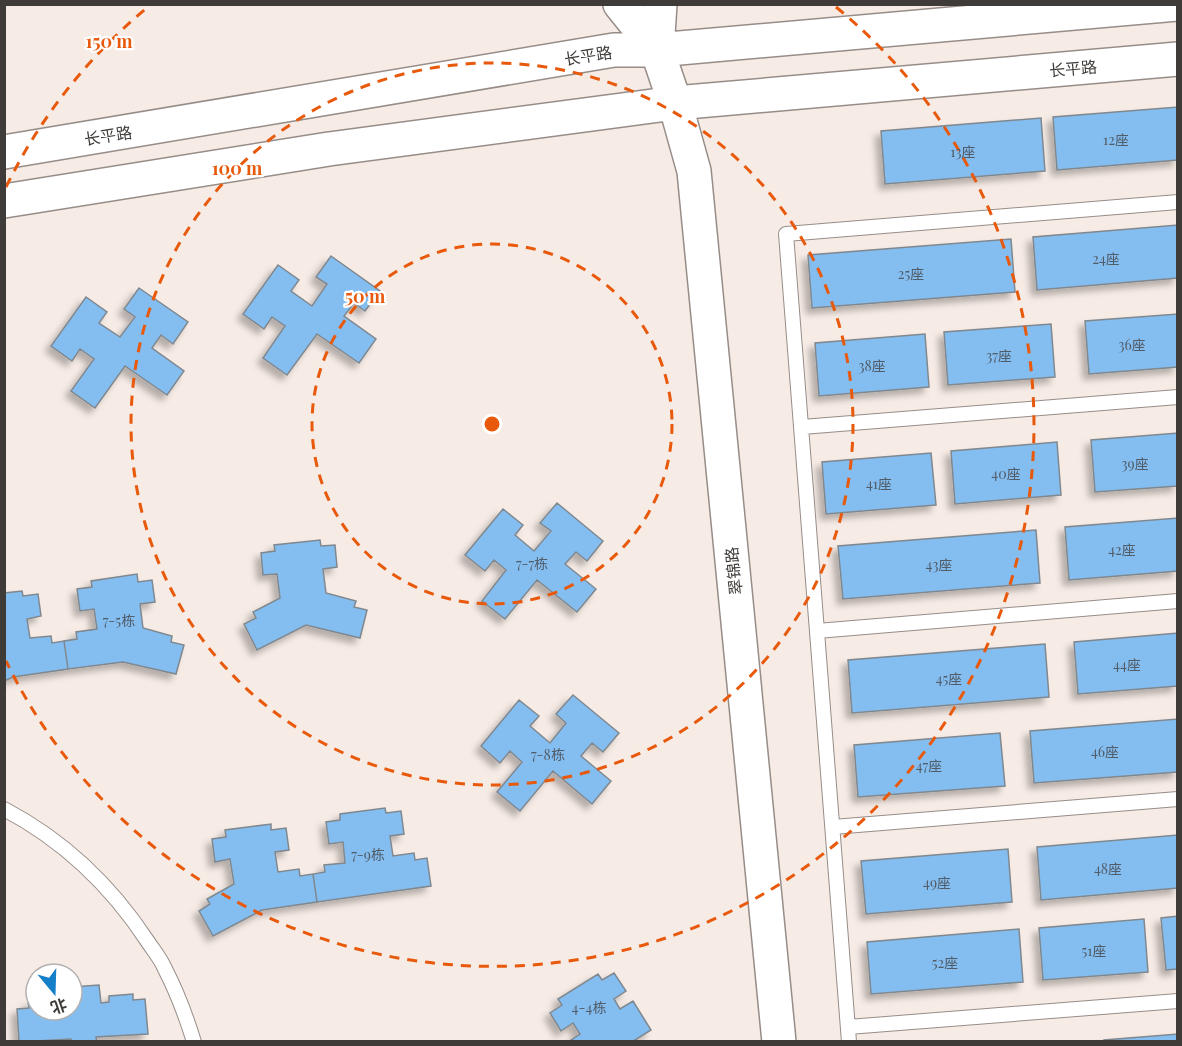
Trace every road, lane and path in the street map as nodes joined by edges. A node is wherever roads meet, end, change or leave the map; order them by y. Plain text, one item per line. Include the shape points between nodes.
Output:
1 (620, 4) edge
2 (660, 4) edge
3 (1177, 4) edge
4 (657, 50) junction
5 (1178, 59) edge
6 (675, 103) junction
7 (4, 152) edge
8 (4, 201) edge
9 (1178, 202) edge
10 (1178, 397) edge
11 (802, 427) junction
12 (1178, 601) edge
13 (818, 631) junction
14 (1178, 799) edge
15 (4, 808) edge
16 (833, 827) junction
17 (1178, 1001) edge
18 (849, 1034) edge
19 (194, 1041) edge
20 (779, 1041) edge

1 - 4 street
2 - 4 street
3 - 4 street, 长平路
4 - 6 street, 翠锦路
4 - 7 street, 长平路 via 614,50
5 - 6 street, 长平路
6 - 8 street, 长平路 via 329,149
6 - 20 street, 翠锦路 via 694,171
9 - 11 lane via 786,234
10 - 11 lane
11 - 13 lane
12 - 13 lane
13 - 16 lane
14 - 16 lane
15 - 19 lane via 64,848 103,883 136,923 164,967
16 - 18 lane
17 - 18 lane

